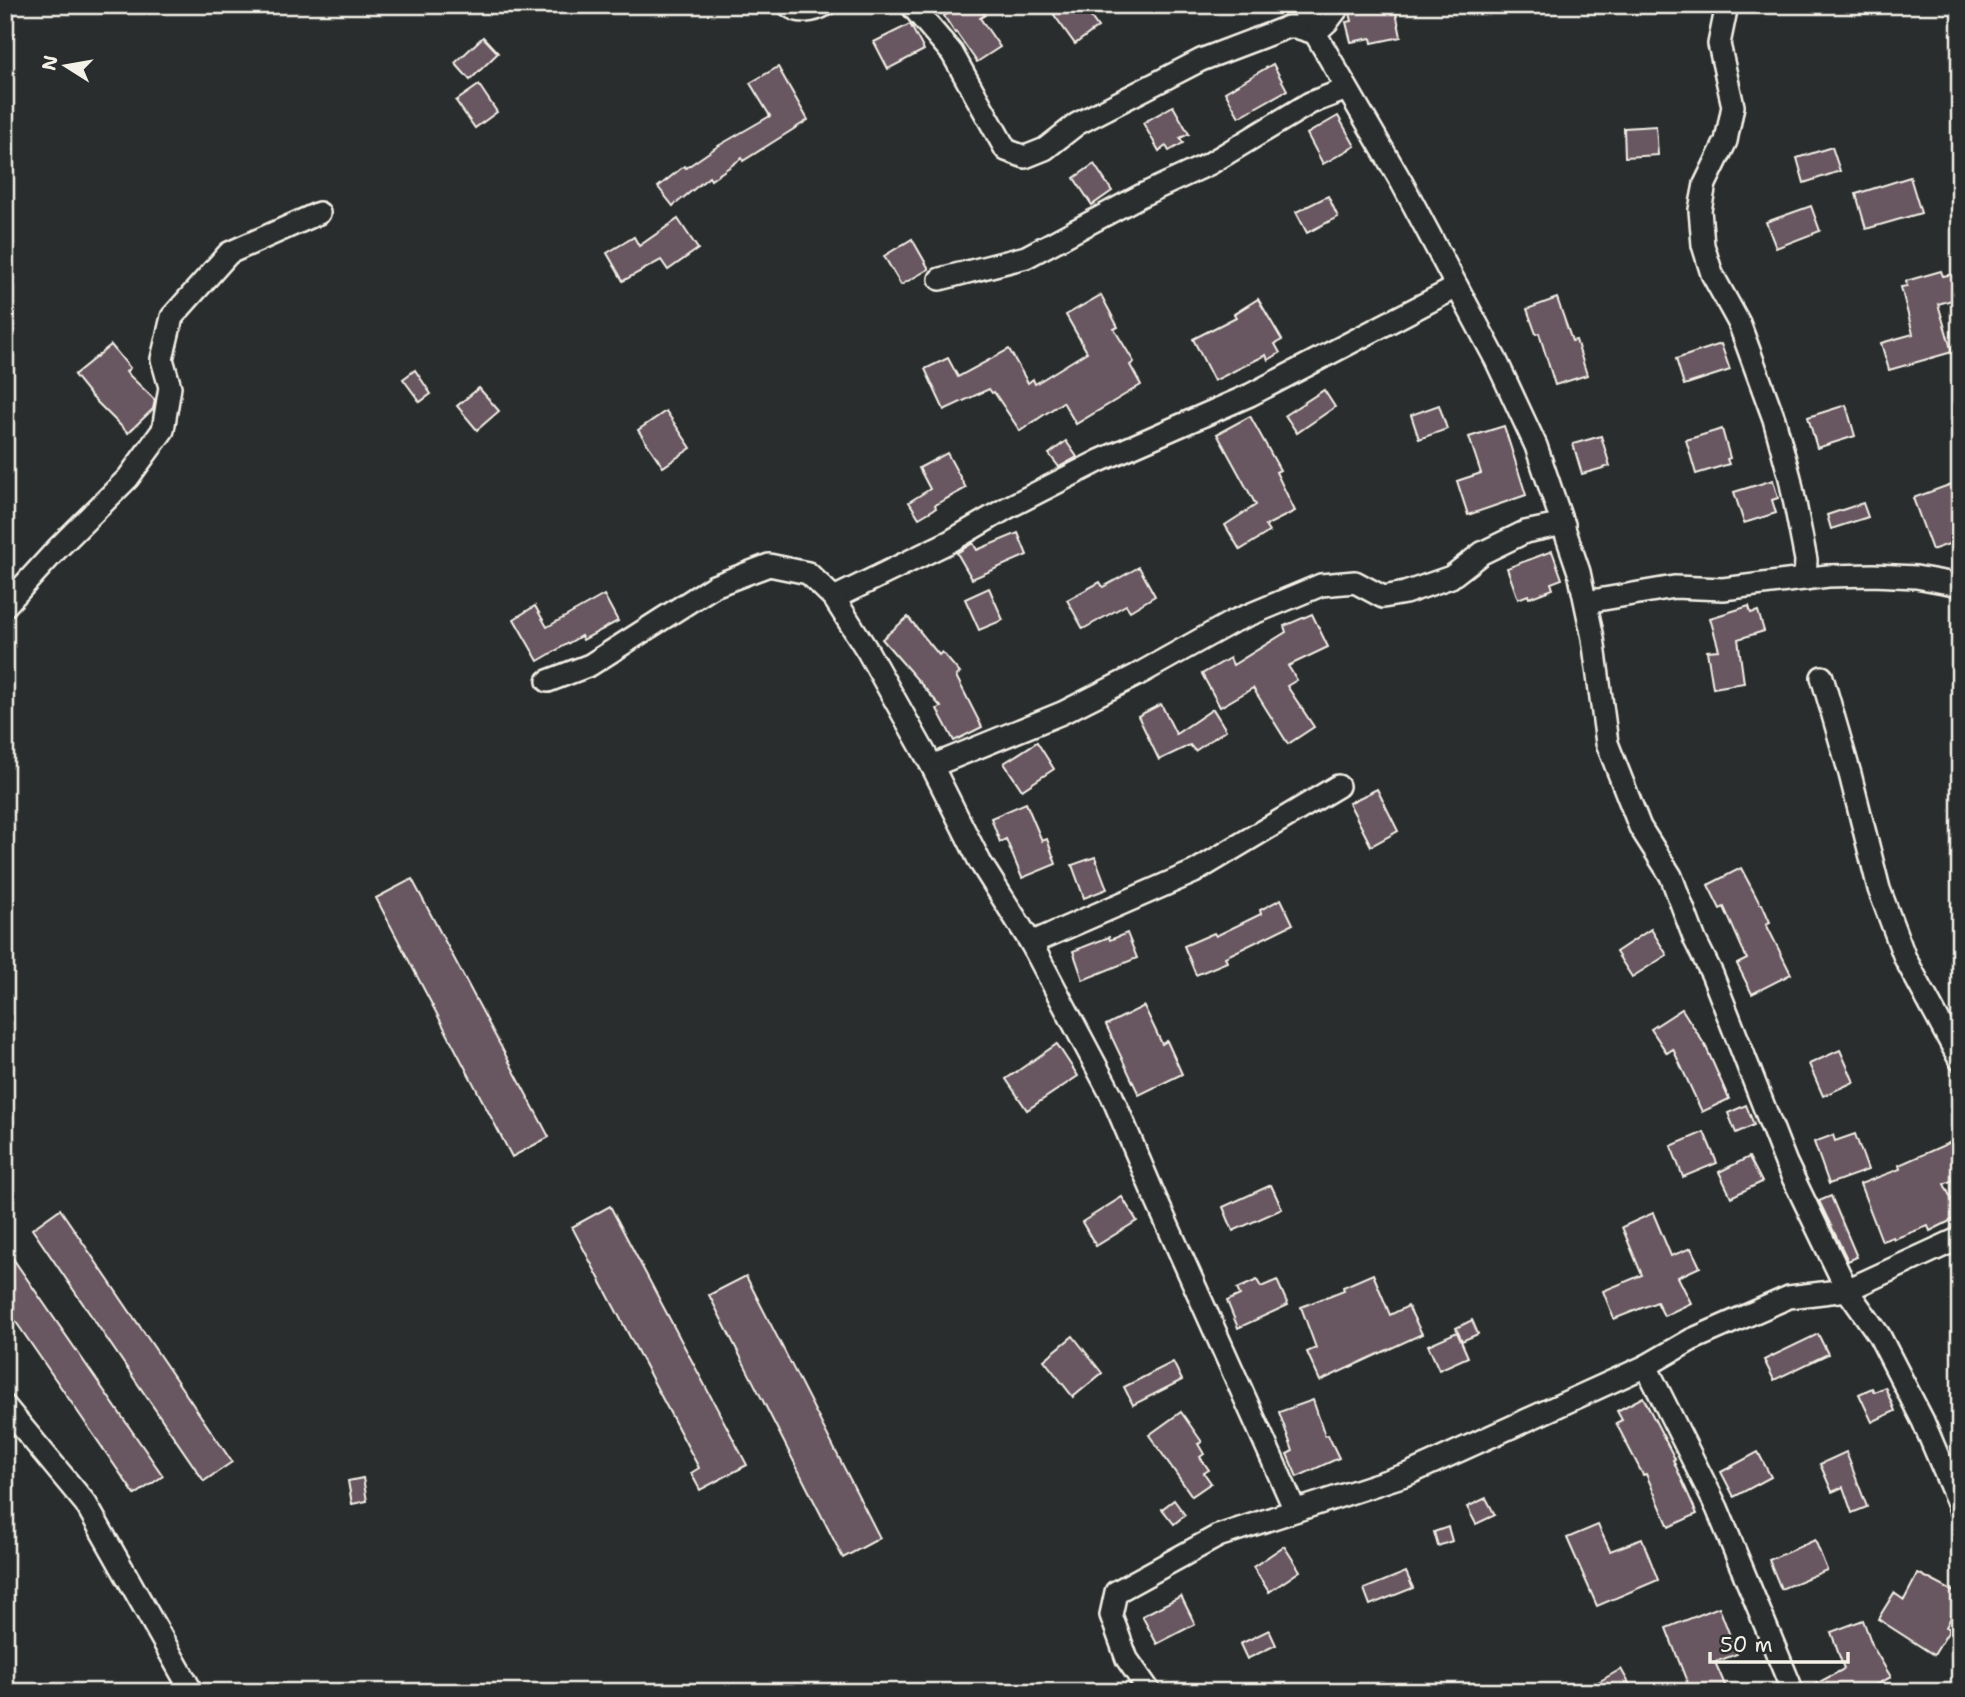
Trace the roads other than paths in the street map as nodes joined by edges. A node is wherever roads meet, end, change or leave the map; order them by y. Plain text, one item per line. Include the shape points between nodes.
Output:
1 (788, 5) edge
2 (825, 5) edge
3 (911, 5) edge
4 (1302, 5) edge
5 (1339, 5) edge
6 (1727, 5) edge
7 (1315, 33) junction
8 (1347, 89) junction
9 (319, 213) dead end
10 (940, 279) dead end
11 (1457, 287) junction
12 (1564, 524) junction
13 (1805, 579) junction
14 (1960, 585) edge
15 (834, 598) junction
16 (1586, 602) junction
17 (5, 606) edge
18 (1822, 677) dead end
19 (548, 681) dead end
20 (932, 766) junction
21 (1338, 786) dead end
22 (1031, 943) junction
23 (1960, 1060) edge
24 (1960, 1238) edge
25 (1847, 1290) junction
26 (1646, 1366) junction
27 (5, 1406) edge
28 (1958, 1503) edge
29 (1295, 1510) junction
30 (192, 1692) edge
31 (1150, 1692) edge
32 (1793, 1692) edge

1 - 2 street via 795,11 815,11
3 - 7 street via 952,53 1006,150 1025,157 1045,149 1077,124 1201,60 1288,27
4 - 7 street
5 - 7 street
6 - 13 street via 1719,44 1733,106 1726,141 1705,184 1700,210 1703,245 1712,274 1739,323 1774,419 1806,560
7 - 8 street
8 - 10 street via 1310,103 1209,164 1026,257
8 - 11 street
9 - 17 street via 229,253 172,317 162,359 170,387 163,430 128,478
11 - 12 street via 1536,446
11 - 15 street via 1250,395 1099,461
12 - 16 street
12 - 20 street via 1525,532 1482,553 1451,577 1405,593 1383,597 1354,582 1321,585 1232,622 1062,713
13 - 14 street via 1873,575
13 - 16 street via 1723,589 1674,587
15 - 19 street via 808,573 769,565 714,586 590,665
15 - 20 street
16 - 25 street via 1607,743 1640,827 1671,876 1786,1163
18 - 23 street via 1879,888 1905,958
20 - 22 street via 980,862
21 - 22 street via 1194,872
22 - 29 street via 1112,1096
24 - 25 street
25 - 26 street via 1789,1297 1691,1340
25 - 28 street via 1879,1335
26 - 29 street via 1408,1474
26 - 32 street via 1717,1508
27 - 30 street via 86,1504
29 - 31 street via 1218,1536 1116,1592 1111,1615 1127,1659

